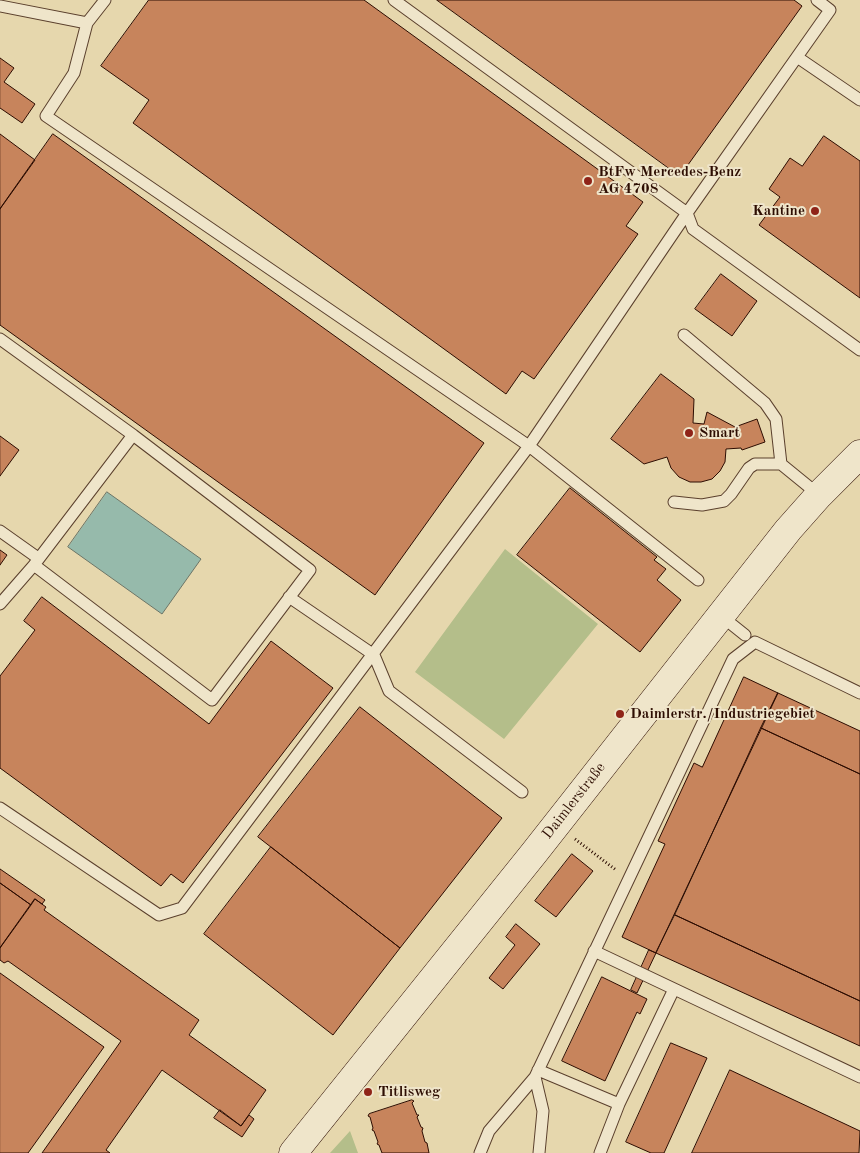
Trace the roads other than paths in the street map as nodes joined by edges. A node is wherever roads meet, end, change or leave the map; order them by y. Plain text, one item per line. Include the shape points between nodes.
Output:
1 (105, 0) edge
2 (394, 0) edge
3 (817, 0) edge
4 (837, 0) edge
5 (0, 6) edge
6 (830, 10) junction
7 (87, 24) junction
8 (797, 57) junction
9 (860, 100) edge
10 (687, 213) junction
11 (684, 335) dead end
12 (0, 339) edge
13 (860, 350) edge
14 (133, 435) junction
15 (529, 446) junction
16 (860, 454) edge
17 (781, 464) junction
18 (819, 495) junction
19 (674, 502) dead end
20 (0, 531) edge
21 (36, 562) junction
22 (698, 580) dead end
23 (289, 597) junction
24 (0, 604) edge
25 (720, 615) junction
26 (745, 634) dead end
27 (374, 655) junction
28 (860, 694) edge
29 (522, 792) dead end
30 (0, 808) edge
31 (594, 951) junction
32 (674, 989) junction
33 (536, 1074) junction
34 (860, 1077) edge
35 (618, 1104) junction
36 (293, 1153) edge
37 (480, 1153) edge
38 (539, 1153) edge
39 (600, 1153) edge

1 - 7 lane
2 - 10 lane
3 - 6 lane
4 - 6 lane
5 - 7 lane
6 - 8 lane
7 - 15 lane via 74,73 46,116
8 - 9 lane
8 - 10 lane
10 - 13 lane via 693,230
10 - 15 lane
11 - 17 lane via 765,403 776,419
12 - 14 lane
14 - 21 lane
14 - 23 lane via 310,570
15 - 22 lane
15 - 27 lane
16 - 18 street, Daimlerstraße
17 - 18 lane
17 - 19 lane via 754,464 724,501 702,505
18 - 25 street, Daimlerstraße
20 - 21 lane
21 - 23 lane via 212,700
21 - 24 lane
23 - 27 lane
25 - 26 lane
25 - 36 street, Daimlerstraße
27 - 29 lane via 389,691
27 - 30 lane via 182,908 159,915
28 - 31 lane via 755,642 733,659
31 - 32 lane
31 - 33 lane
32 - 34 lane
32 - 35 lane
33 - 35 lane
33 - 37 lane via 489,1131
33 - 38 lane via 544,1111
35 - 39 lane

